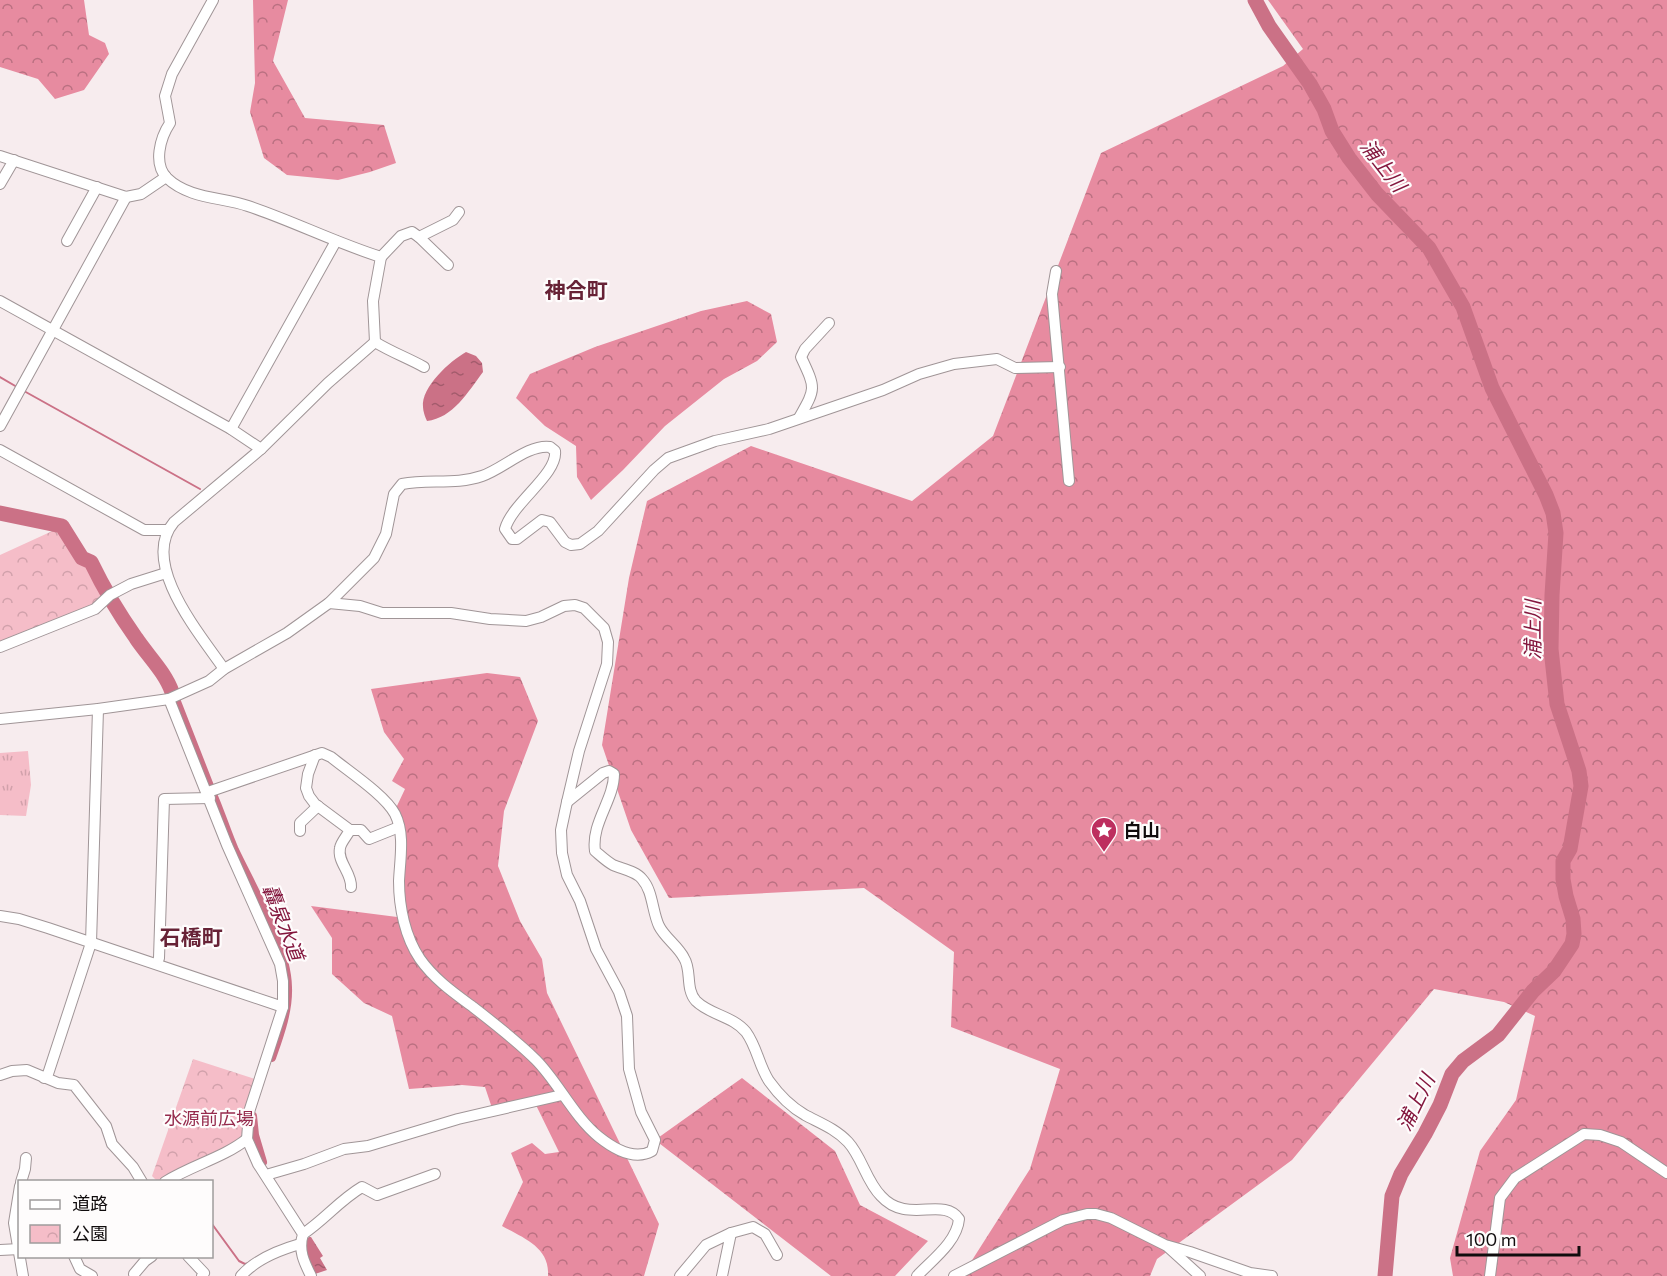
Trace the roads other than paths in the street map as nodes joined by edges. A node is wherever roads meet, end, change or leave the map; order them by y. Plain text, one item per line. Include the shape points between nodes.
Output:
1 (213, 0) edge
2 (0, 156) edge
3 (14, 160) junction
4 (166, 177) junction
5 (0, 184) edge
6 (97, 187) junction
7 (126, 197) junction
8 (459, 212) dead end
9 (419, 237) junction
10 (67, 241) dead end
11 (336, 241) junction
12 (381, 257) junction
13 (448, 265) dead end
14 (1056, 272) dead end
15 (0, 301) edge
16 (829, 323) dead end
17 (52, 330) junction
18 (375, 342) junction
19 (424, 367) dead end
20 (1060, 367) junction
21 (799, 418) junction
22 (0, 426) edge
23 (231, 429) junction
24 (261, 449) junction
25 (0, 450) edge
26 (1069, 481) dead end
27 (167, 530) junction
28 (166, 573) junction
29 (329, 603) junction
30 (0, 647) edge
31 (224, 669) junction
32 (170, 699) junction
33 (98, 709) junction
34 (0, 719) edge
35 (315, 755) junction
36 (209, 795) junction
37 (567, 802) junction
38 (318, 806) junction
39 (399, 827) junction
40 (350, 830) junction
41 (300, 831) dead end
42 (351, 887) dead end
43 (0, 916) edge
44 (91, 943) junction
45 (157, 964) junction
46 (283, 1007) junction
47 (0, 1075) edge
48 (44, 1078) junction
49 (562, 1095) junction
50 (247, 1139) junction
51 (26, 1158) dead end
52 (1667, 1173) edge
53 (435, 1174) dead end
54 (266, 1175) junction
55 (22, 1180) edge
56 (140, 1180) edge
57 (169, 1180) edge
58 (18, 1198) edge
59 (731, 1233) junction
60 (302, 1239) junction
61 (1165, 1245) junction
62 (18, 1249) edge
63 (0, 1250) edge
64 (777, 1255) dead end
65 (20, 1258) edge
66 (74, 1258) edge
67 (150, 1258) edge
68 (189, 1258) edge
69 (78, 1273) edge
70 (135, 1274) dead end
71 (23, 1276) edge
72 (92, 1276) edge
73 (202, 1276) edge
74 (241, 1276) edge
75 (311, 1276) edge
76 (680, 1276) edge
77 (722, 1276) edge
78 (917, 1276) edge
79 (954, 1276) edge
80 (1200, 1276) edge
81 (1272, 1276) edge
82 (1490, 1276) edge

1 - 4 street via 172,74 165,96 170,123 163,133 158,157
2 - 3 street
3 - 5 street
3 - 6 street
4 - 7 street via 141,194
4 - 11 street via 207,198 246,205
6 - 7 street
6 - 10 street
7 - 17 street
8 - 9 street via 453,220
9 - 12 street via 405,233
9 - 13 street
11 - 12 street
11 - 23 street
12 - 18 street via 373,301
14 - 20 street via 1052,294
15 - 17 street
16 - 21 street via 801,357 813,392
17 - 22 street
17 - 23 street
18 - 19 street
18 - 24 street
20 - 21 street via 1015,368 997,359 954,364
20 - 26 street
21 - 29 street via 715,441 668,459 598,531 580,544 565,542 545,520 517,539 512,539 505,529 525,496 552,468 556,457 550,447 535,448 504,466 463,481 402,484 394,494 386,534 374,558
23 - 24 street
24 - 27 street
25 - 27 street via 144,530
27 - 28 street via 163,544
28 - 30 street via 131,584 102,600 95,609
28 - 31 street via 178,599
29 - 31 street via 287,633
29 - 37 street via 382,613 451,613 526,621 564,606 584,608 604,628 607,664
31 - 32 street via 209,681
32 - 33 street
32 - 36 street
33 - 34 street
33 - 44 street
35 - 36 street
35 - 38 street via 306,788
35 - 39 street via 331,757 388,804
36 - 45 street via 164,800
36 - 46 street via 274,949 283,981
37 - 49 street via 561,830 567,875 627,1017 629,1069 641,1113 655,1140 652,1151 633,1156 599,1137
37 - 78 street via 603,773 614,774 594,840 595,851 641,877 659,926 686,959 694,999 745,1030 768,1079 780,1094 789,1105 848,1142 880,1196 907,1211 955,1213 958,1228
38 - 40 street
38 - 41 street via 300,823
39 - 40 street via 369,839 361,830
39 - 49 street via 401,904 409,938 419,957 439,980 538,1062
40 - 42 street via 340,847 340,856
43 - 44 street
44 - 45 street
44 - 48 street
45 - 46 street
46 - 50 street via 249,1112
47 - 48 street via 27,1070
48 - 56 street via 80,1090 106,1126 112,1144
49 - 54 street via 344,1149
50 - 54 street
50 - 57 street via 233,1150
51 - 55 street
52 - 82 street via 1621,1142 1584,1134 1515,1178 1500,1198
53 - 60 street via 377,1195 362,1187 349,1194
54 - 60 street
58 - 62 street via 14,1223
59 - 64 street via 753,1227 765,1234
59 - 76 street via 706,1245
59 - 77 street
60 - 74 street via 249,1267
60 - 75 street via 303,1260
61 - 79 street via 1111,1218 1087,1214 1063,1220
61 - 80 street
61 - 81 street via 1250,1274
62 - 63 street
65 - 71 street
66 - 69 street
67 - 70 street
68 - 73 street via 204,1273
69 - 72 street

